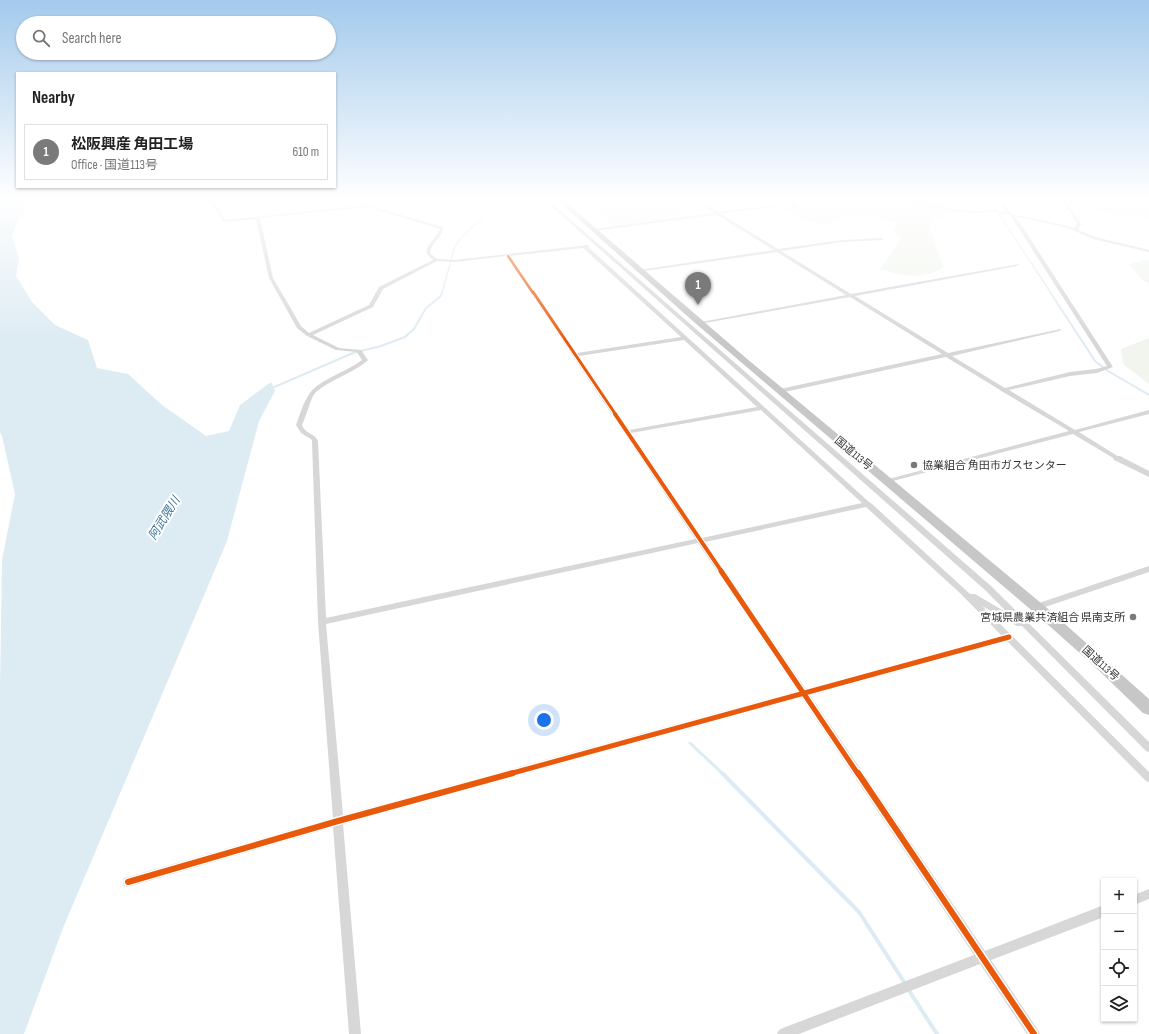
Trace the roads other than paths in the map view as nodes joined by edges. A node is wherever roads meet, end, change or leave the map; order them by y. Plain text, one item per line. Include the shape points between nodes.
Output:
1 (264, 247) edge
2 (429, 247) edge
3 (574, 247) edge
4 (585, 247) edge
5 (600, 247) edge
6 (614, 247) edge
7 (772, 247) edge
8 (797, 247) edge
9 (1032, 247) edge
10 (1133, 247) edge
11 (777, 250) junction
12 (1149, 251) edge
13 (508, 256) junction
14 (436, 260) junction
15 (1017, 265) dead end
16 (640, 270) junction
17 (852, 296) junction
18 (701, 323) junction
19 (1059, 330) dead end
20 (309, 335) junction
21 (684, 338) junction
22 (576, 355) junction
23 (947, 355) junction
24 (1003, 390) junction
25 (780, 391) junction
26 (762, 408) junction
27 (1149, 412) edge
28 (1073, 431) junction
29 (629, 432) junction
30 (1116, 458) joint
31 (1149, 474) edge
32 (887, 481) junction
33 (869, 504) junction
34 (702, 541) junction
35 (1149, 569) edge
36 (964, 592) junction
37 (1036, 607) junction
38 (322, 622) junction
39 (1029, 629) junction
40 (1009, 637) junction
41 (805, 693) junction
42 (1149, 709) edge
43 (1149, 748) edge
44 (1149, 778) edge
45 (338, 821) junction
46 (128, 882) dead end
47 (1149, 894) edge
48 (1137, 899) edge
49 (1101, 912) edge
50 (982, 957) junction
51 (355, 1034) edge
52 (783, 1034) edge
53 (1034, 1034) edge

1 - 20 street via 271,278 299,326
2 - 14 street via 428,254
3 - 13 street
4 - 21 street
5 - 39 street via 917,524
6 - 16 highway, 国道113号
7 - 11 street
8 - 11 street
9 - 24 street via 1110,367
10 - 12 street
11 - 16 street
11 - 17 street
13 - 14 street via 464,261
13 - 22 street
14 - 20 street via 382,288 371,306
15 - 17 street
16 - 18 highway, 国道113号
17 - 18 street
17 - 23 street
18 - 25 highway, 国道113号
19 - 23 street
20 - 38 street via 338,349 359,351 365,360 317,388 311,395 299,425 304,434 315,441
21 - 22 street
21 - 26 street
22 - 29 street
23 - 24 street
23 - 25 street
24 - 28 street
25 - 32 highway, 国道113号
26 - 29 street
26 - 33 street
27 - 28 street
28 - 30 street
28 - 32 street
29 - 34 street
30 - 31 street
32 - 37 highway, 国道113号
33 - 34 street
33 - 36 street
34 - 38 street
34 - 41 street
35 - 37 street
36 - 39 street
36 - 40 street
37 - 42 highway, 国道113号 via 1113,673
38 - 45 street
39 - 43 street
40 - 41 street
40 - 44 street
41 - 45 street
41 - 50 street
45 - 46 street
45 - 51 street
47 - 48 street
49 - 50 street
50 - 52 street
50 - 53 street

